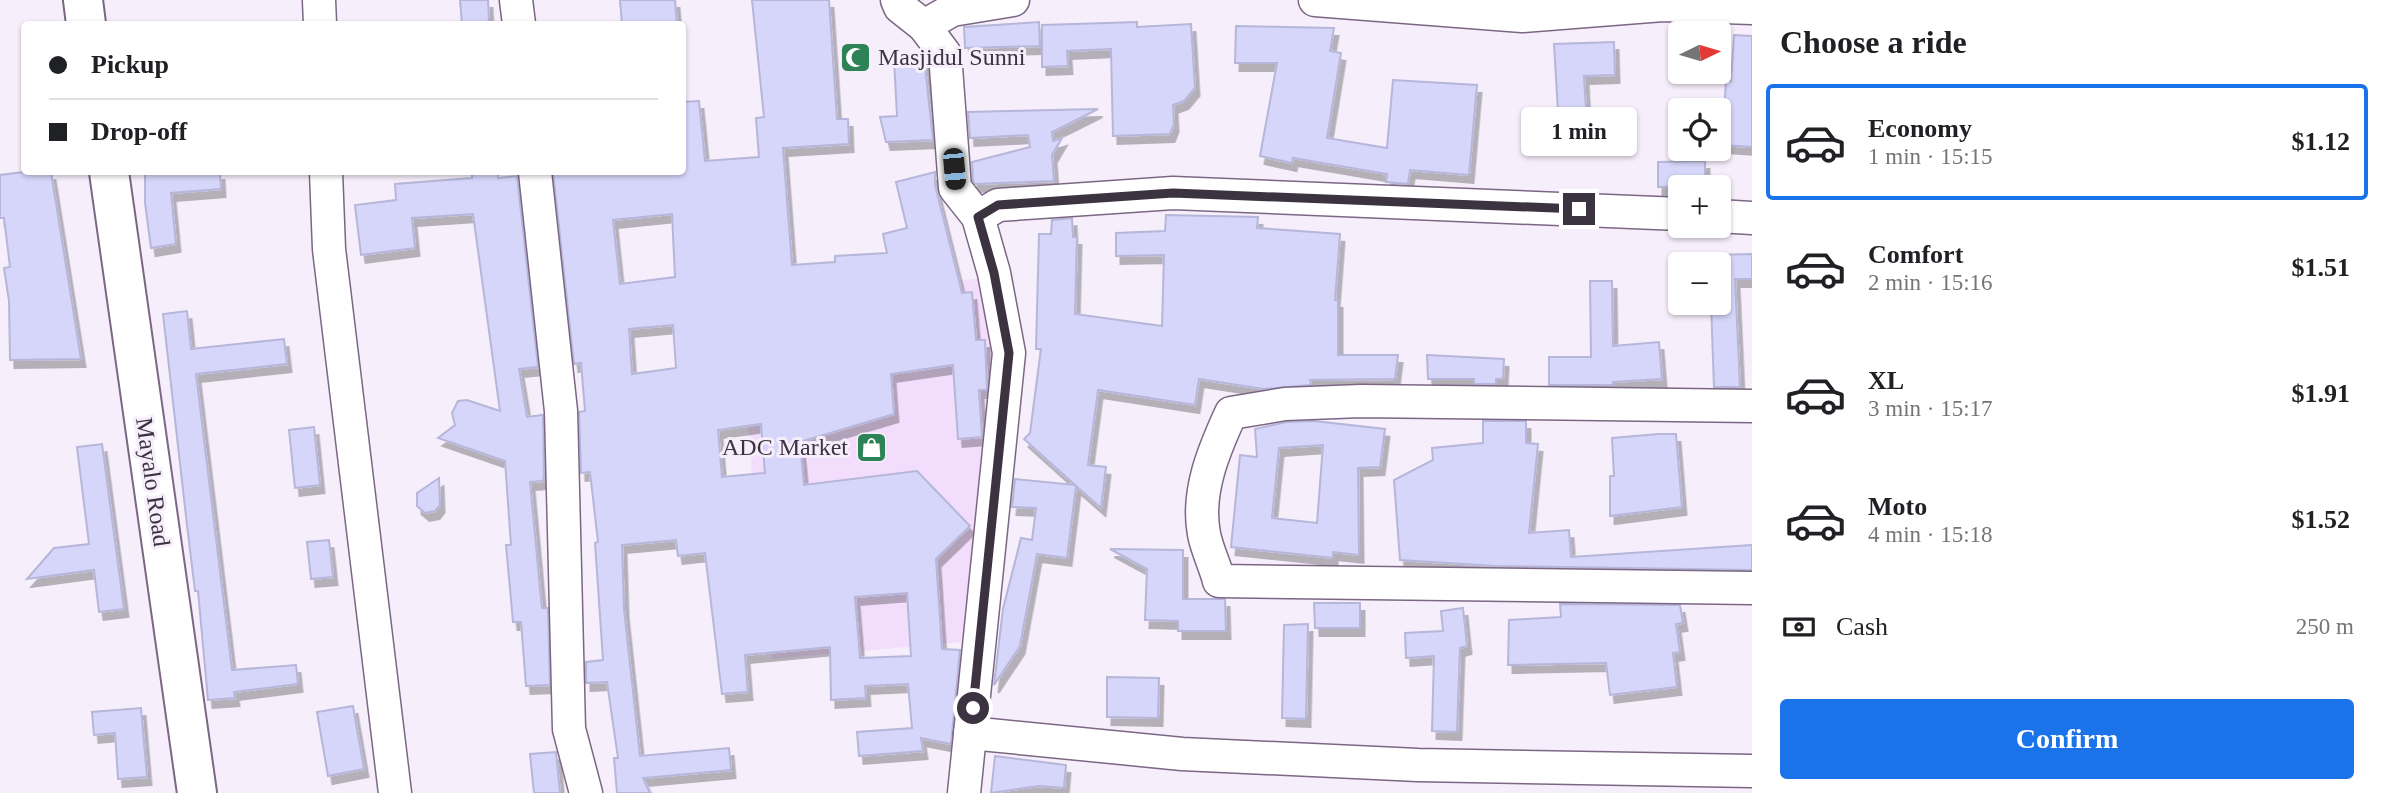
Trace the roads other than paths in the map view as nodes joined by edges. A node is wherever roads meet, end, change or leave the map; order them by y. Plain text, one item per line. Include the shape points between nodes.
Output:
1 (83, 0) edge
2 (319, 0) edge
3 (516, 0) edge
4 (897, 0) edge
5 (1013, 0) edge
6 (1315, 0) edge
7 (1752, 8) edge
8 (86, 21) edge
9 (320, 21) edge
10 (519, 21) edge
11 (924, 26) junction
12 (108, 175) edge
13 (326, 175) edge
14 (535, 175) edge
15 (1668, 214) edge
16 (978, 217) junction
17 (1731, 217) edge
18 (1752, 218) edge
19 (1752, 406) edge
20 (1752, 588) edge
21 (970, 733) junction
22 (1752, 771) edge
23 (197, 793) edge
24 (395, 793) edge
25 (586, 793) edge
26 (964, 793) edge

1 - 8 street
2 - 9 street
3 - 10 street
4 - 11 street
5 - 11 street via 952,10
6 - 7 street via 1522,16 1663,5
11 - 16 street via 945,54 956,188
12 - 23 street, Mayalo Road
13 - 24 street via 329,249
14 - 25 street via 561,411 569,729
15 - 16 street via 1173,193 998,205
16 - 21 street via 1009,353
17 - 18 street
19 - 20 street via 1361,401 1231,413 1214,447 1203,494 1204,535 1219,581
21 - 22 street via 1210,756
21 - 26 street

